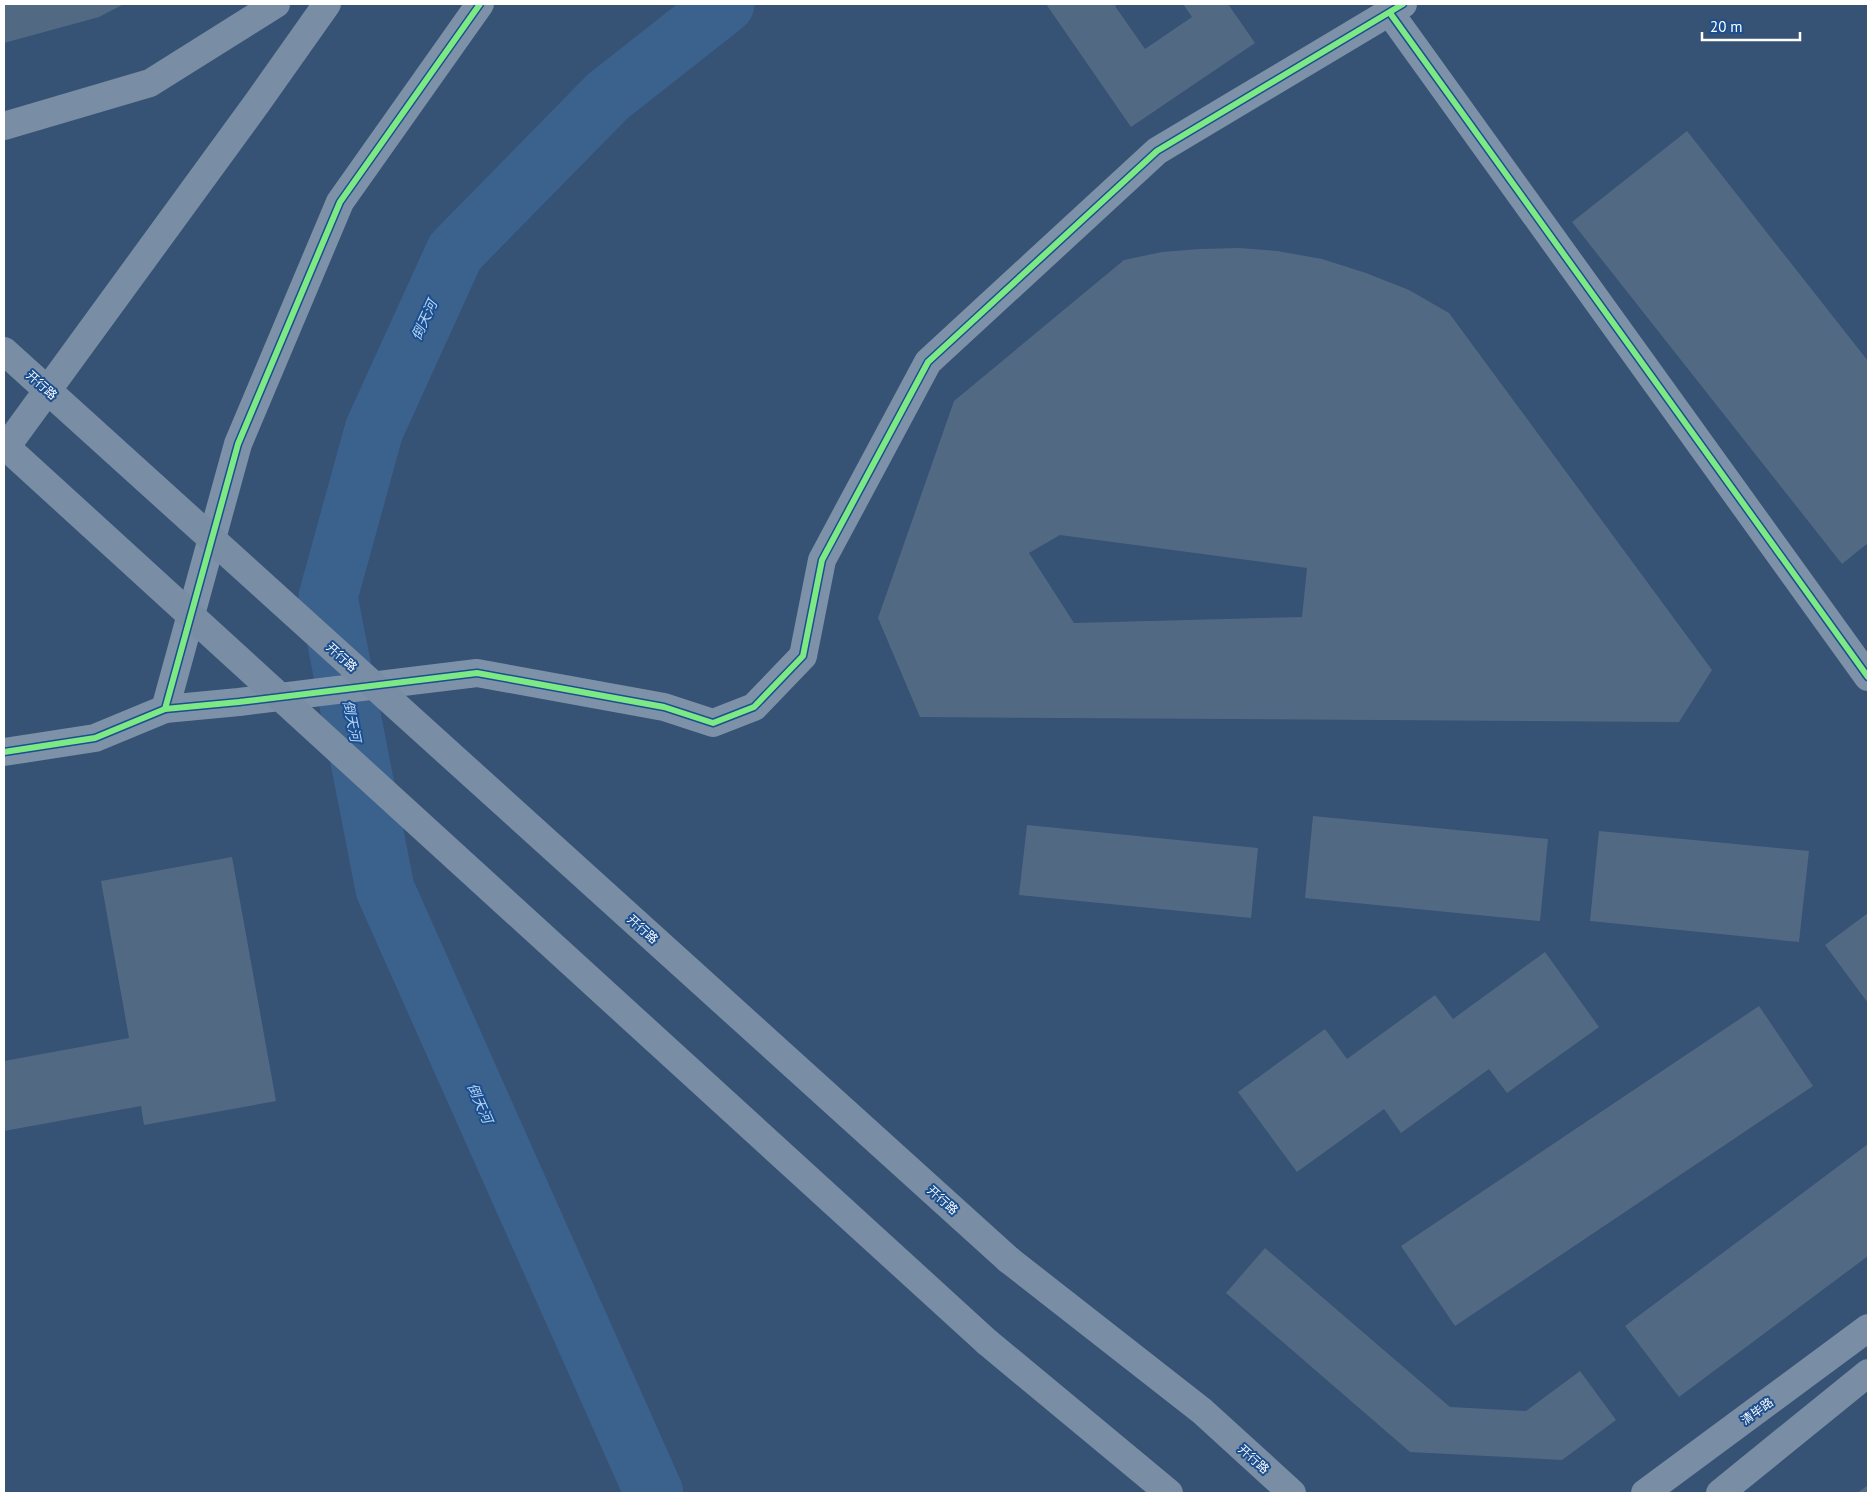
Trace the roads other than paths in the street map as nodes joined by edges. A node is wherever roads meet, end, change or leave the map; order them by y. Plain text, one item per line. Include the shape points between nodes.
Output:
1 (276, 4) edge
2 (327, 4) edge
3 (480, 4) edge
4 (1396, 8) edge
5 (4, 126) edge
6 (4, 351) edge
7 (4, 446) edge
8 (4, 450) edge
9 (1868, 677) edge
10 (165, 709) junction
11 (4, 752) edge
12 (1868, 1328) edge
13 (1868, 1373) edge
14 (1169, 1493) edge
15 (1292, 1493) edge
16 (1645, 1493) edge
17 (1720, 1493) edge

1 - 5 main road via 150,83
2 - 8 main road
3 - 10 street via 340,202 238,444
4 - 9 street
4 - 10 street, bridge via 1157,151 928,362 822,560 803,656 754,707 713,723 664,707 477,673
6 - 15 main road, 开行路, bridge via 1009,1260 1202,1411
7 - 14 main road, bridge via 987,1342
10 - 11 street via 95,738
12 - 16 main road, 清毕路
13 - 17 main road

